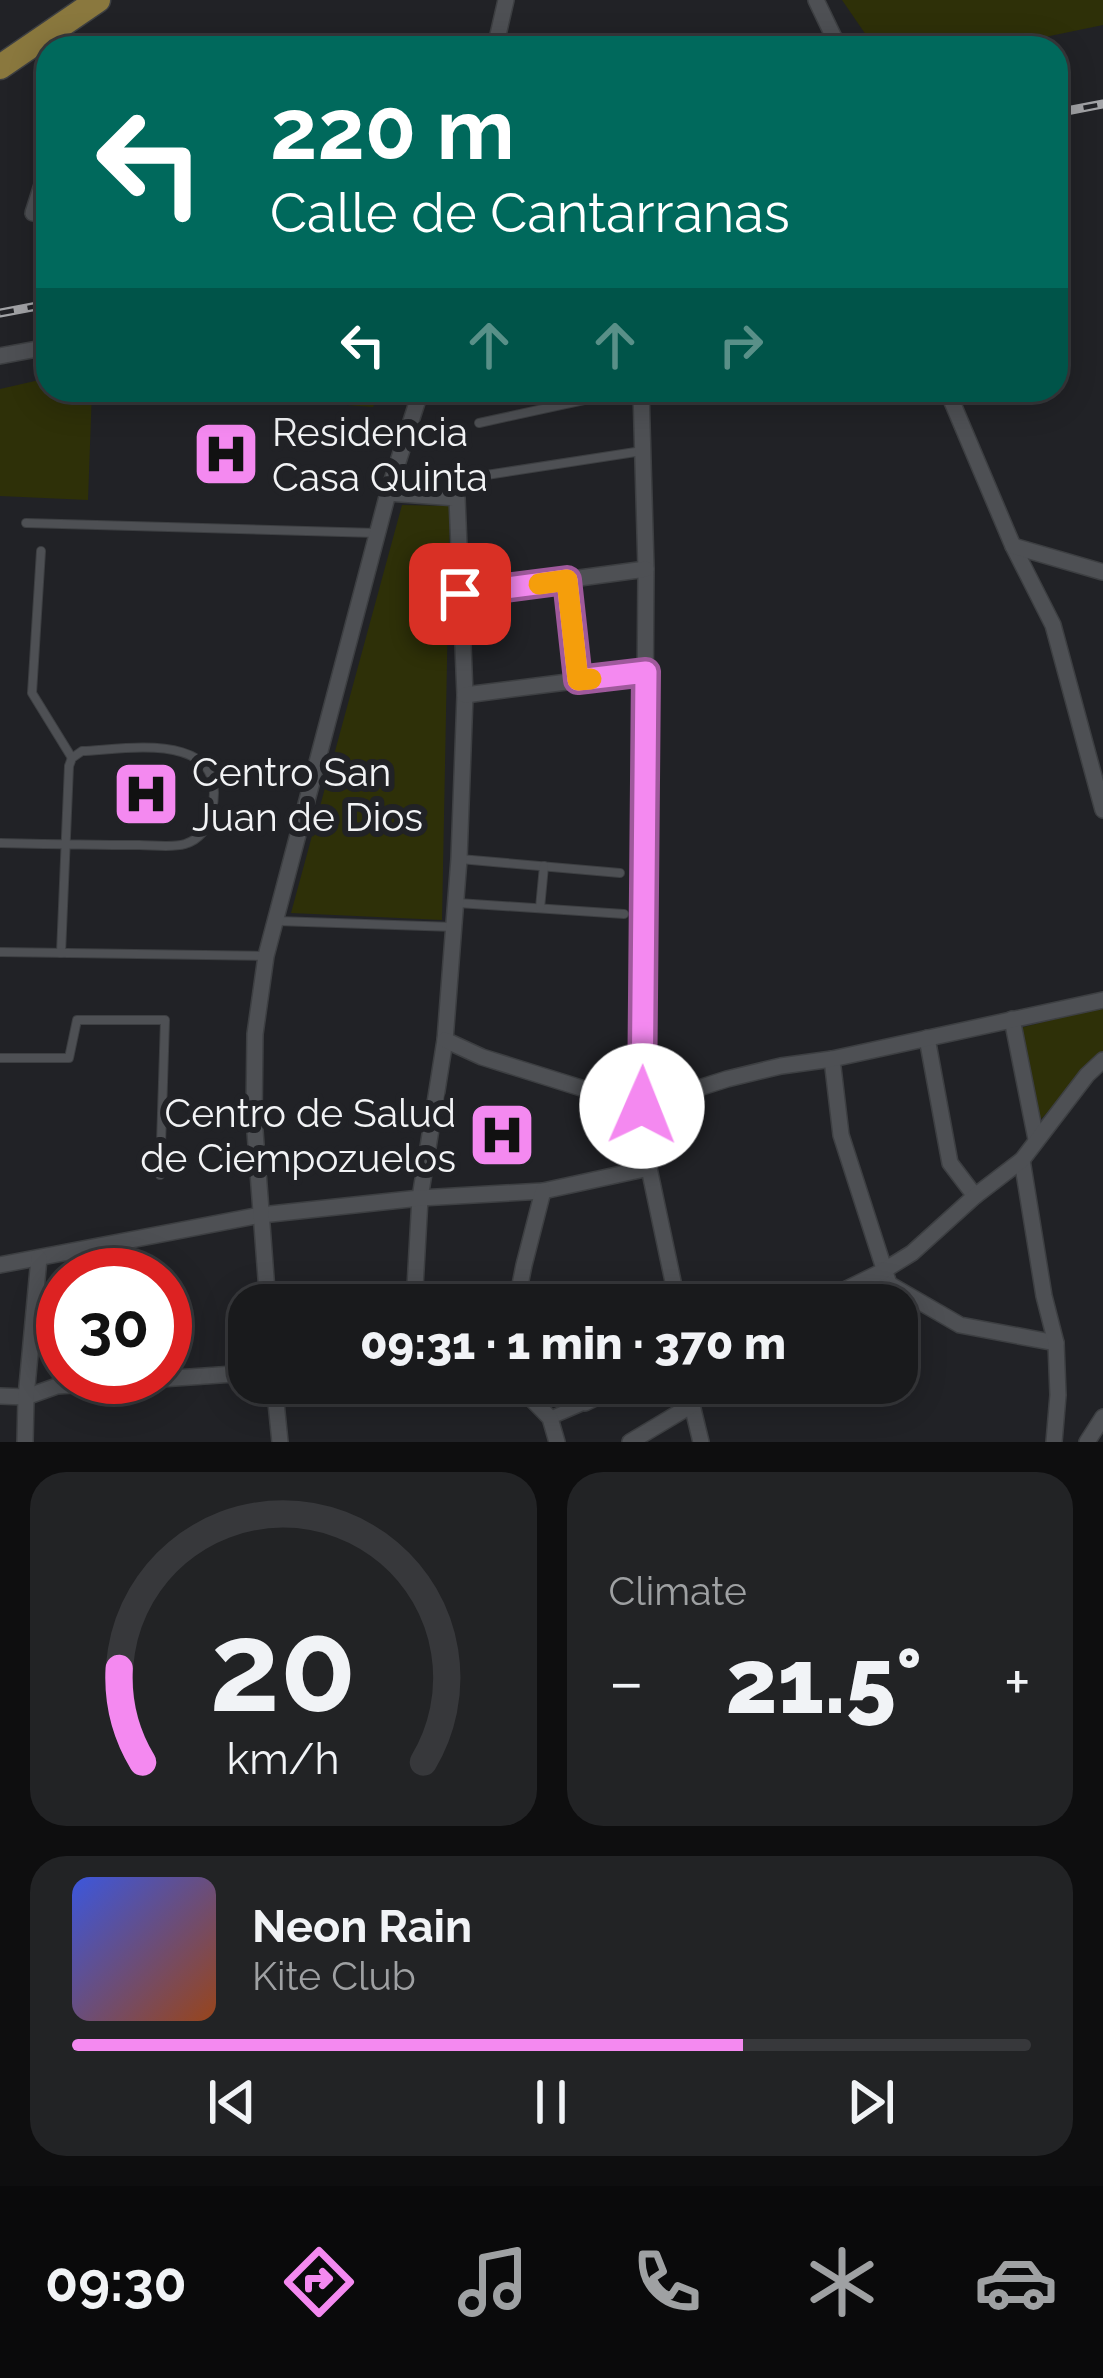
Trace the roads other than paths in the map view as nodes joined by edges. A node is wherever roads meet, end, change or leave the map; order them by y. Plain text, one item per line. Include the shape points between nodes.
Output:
1 (98, 0) edge
2 (506, 0) edge
3 (816, 0) edge
4 (46, 36) edge
5 (498, 36) edge
6 (833, 36) edge
7 (36, 43) edge
8 (0, 68) edge
9 (36, 204) edge
10 (33, 213) dead end
11 (36, 349) edge
12 (0, 356) edge
13 (417, 402) edge
14 (575, 402) edge
15 (641, 402) edge
16 (952, 402) edge
17 (479, 423) dead end
18 (643, 451) junction
19 (480, 476) dead end
20 (388, 493) junction
21 (26, 523) dead end
22 (378, 533) junction
23 (1013, 546) junction
24 (41, 551) dead end
25 (646, 569) junction
26 (1103, 572) edge
27 (567, 580) junction
28 (460, 594) junction
29 (646, 672) junction
30 (578, 680) junction
31 (465, 695) junction
32 (72, 758) junction
33 (1103, 810) edge
34 (0, 843) edge
35 (64, 845) junction
36 (459, 859) junction
37 (544, 866) junction
38 (620, 873) dead end
39 (457, 903) junction
40 (540, 908) junction
41 (624, 914) dead end
42 (275, 920) junction
43 (454, 927) junction
44 (0, 952) edge
45 (61, 953) junction
46 (266, 956) junction
47 (1103, 1000) edge
48 (1012, 1019) junction
49 (927, 1038) junction
50 (445, 1040) junction
51 (0, 1058) edge
52 (832, 1059) junction
53 (1103, 1060) edge
54 (594, 1092) joint
55 (642, 1106) junction
56 (1036, 1139) junction
57 (1022, 1160) junction
58 (649, 1168) junction
59 (160, 1175) dead end
60 (543, 1191) junction
61 (975, 1196) junction
62 (420, 1198) junction
63 (261, 1215) junction
64 (91, 1248) edge
65 (36, 1259) edge
66 (0, 1265) edge
67 (883, 1271) junction
68 (266, 1284) edge
69 (415, 1284) edge
70 (521, 1284) edge
71 (674, 1284) edge
72 (857, 1284) edge
73 (36, 1290) edge
74 (1057, 1343) junction
75 (228, 1374) edge
76 (0, 1396) edge
77 (26, 1397) junction
78 (276, 1404) edge
79 (536, 1404) edge
80 (583, 1404) edge
81 (692, 1406) joint
82 (1103, 1417) edge
83 (550, 1418) junction
84 (26, 1442) edge
85 (280, 1442) edge
86 (557, 1442) edge
87 (630, 1442) edge
88 (700, 1442) edge
89 (1054, 1442) edge
90 (1087, 1442) edge

1 - 4 main road
2 - 5 street
3 - 6 street
7 - 8 main road
9 - 10 street
11 - 12 street
13 - 20 street
14 - 17 lane
15 - 18 street
16 - 23 street
18 - 19 lane
18 - 25 street
20 - 22 street
20 - 28 street via 457,498
21 - 22 lane
22 - 42 street
23 - 26 street
23 - 33 street via 1053,625
24 - 32 lane via 32,693
25 - 27 street
25 - 29 street
27 - 28 street
27 - 30 street
28 - 31 street
29 - 30 street
29 - 55 street
30 - 31 street
31 - 36 street
32 - 35 lane
32 - 35 lane via 121,749 190,753 209,770 213,808 207,829 183,845
34 - 35 lane
35 - 45 lane
36 - 37 lane
36 - 39 street
37 - 38 lane
37 - 40 lane
39 - 40 lane
39 - 43 street
40 - 41 lane
42 - 43 lane
42 - 46 street
43 - 50 street
44 - 45 lane
45 - 46 lane
46 - 63 street via 254,1034
47 - 48 street
48 - 49 street
48 - 56 street
49 - 52 street
49 - 61 street via 950,1163
50 - 54 street
50 - 62 street
51 - 59 lane via 69,1058 76,1020 165,1020
52 - 55 street
52 - 67 street via 841,1135
53 - 56 street
54 - 55 street
55 - 58 street
56 - 57 street
57 - 61 street
57 - 74 street
58 - 60 street
58 - 71 street
60 - 62 street
60 - 70 street
61 - 67 street
62 - 63 street
62 - 69 street
63 - 64 street
63 - 68 street
65 - 66 street
67 - 72 street
67 - 74 street via 889,1284 960,1325
73 - 77 street
74 - 89 street
75 - 77 street via 57,1386
76 - 77 street
77 - 84 street
78 - 85 street
79 - 83 street
80 - 83 street
81 - 87 street
81 - 88 street
82 - 90 street
83 - 86 street

